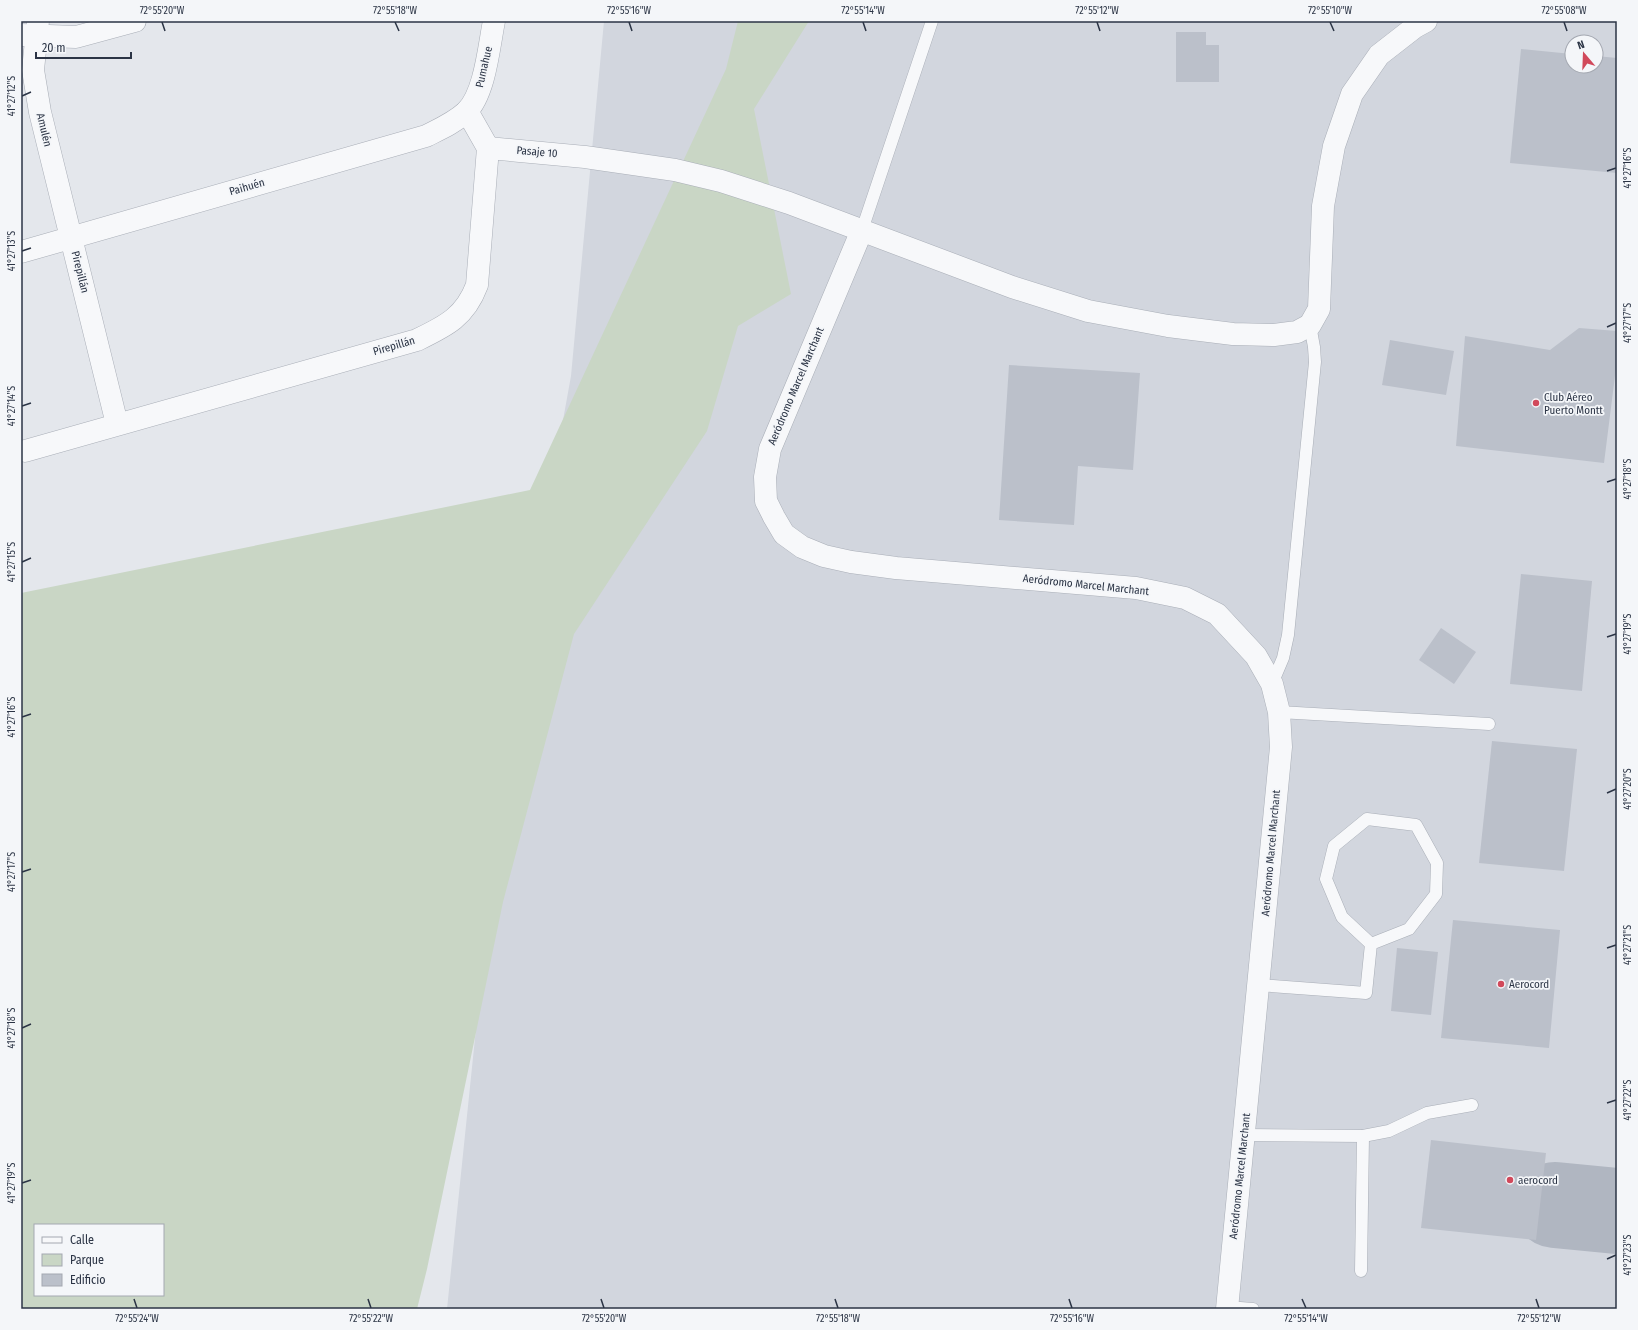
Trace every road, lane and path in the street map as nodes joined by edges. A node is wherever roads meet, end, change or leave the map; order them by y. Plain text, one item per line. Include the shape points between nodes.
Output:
1 (135, 21) edge
2 (494, 21) edge
3 (932, 21) edge
4 (1426, 21) edge
5 (32, 31) edge
6 (467, 111) junction
7 (488, 148) junction
8 (862, 230) junction
9 (71, 237) junction
10 (21, 252) edge
11 (1310, 325) junction
12 (117, 424) junction
13 (25, 451) dead end
14 (1272, 684) junction
15 (1279, 712) junction
16 (1489, 724) dead end
17 (1371, 944) junction
18 (1258, 985) junction
19 (1472, 1105) dead end
20 (1244, 1135) junction
21 (1363, 1136) junction
22 (1361, 1271) dead end
23 (1227, 1308) edge
24 (1252, 1309) edge

1 - 5 street via 76,37
2 - 6 street, Pumahue via 484,77 478,94
3 - 8 lane
4 - 11 street via 1379,55 1352,94 1334,146 1323,206 1319,309
5 - 9 street, Amulén via 40,112
6 - 7 street
6 - 9 street, Paihuén via 450,125 426,136
7 - 8 street, Pasaje 10 via 585,157 675,170 721,181 790,203
7 - 12 street, Pirepillán via 477,285 464,311 455,319 417,340
8 - 11 street via 1012,287 1088,310 1168,326 1234,334 1274,335 1297,332
8 - 14 street, Aeródromo Marcel Marchant via 770,449 765,477 766,501 784,534 802,547 824,556 851,562 1136,588 1185,598 1217,614 1256,656
9 - 10 street, Paihuén
9 - 12 street, Pirepillán
11 - 14 lane via 1315,362 1288,635 1283,658
12 - 13 street, Pirepillán
14 - 15 street, Aeródromo Marcel Marchant
15 - 16 lane
15 - 18 street, Aeródromo Marcel Marchant via 1281,747
17 - 17 lane via 1408,929 1436,894 1437,864 1416,825 1368,819 1334,846 1326,879 1342,918
17 - 18 lane via 1366,993
18 - 20 street, Aeródromo Marcel Marchant
19 - 21 lane via 1427,1113 1389,1131
20 - 21 lane
20 - 23 street, Aeródromo Marcel Marchant
21 - 22 lane
23 - 24 lane

